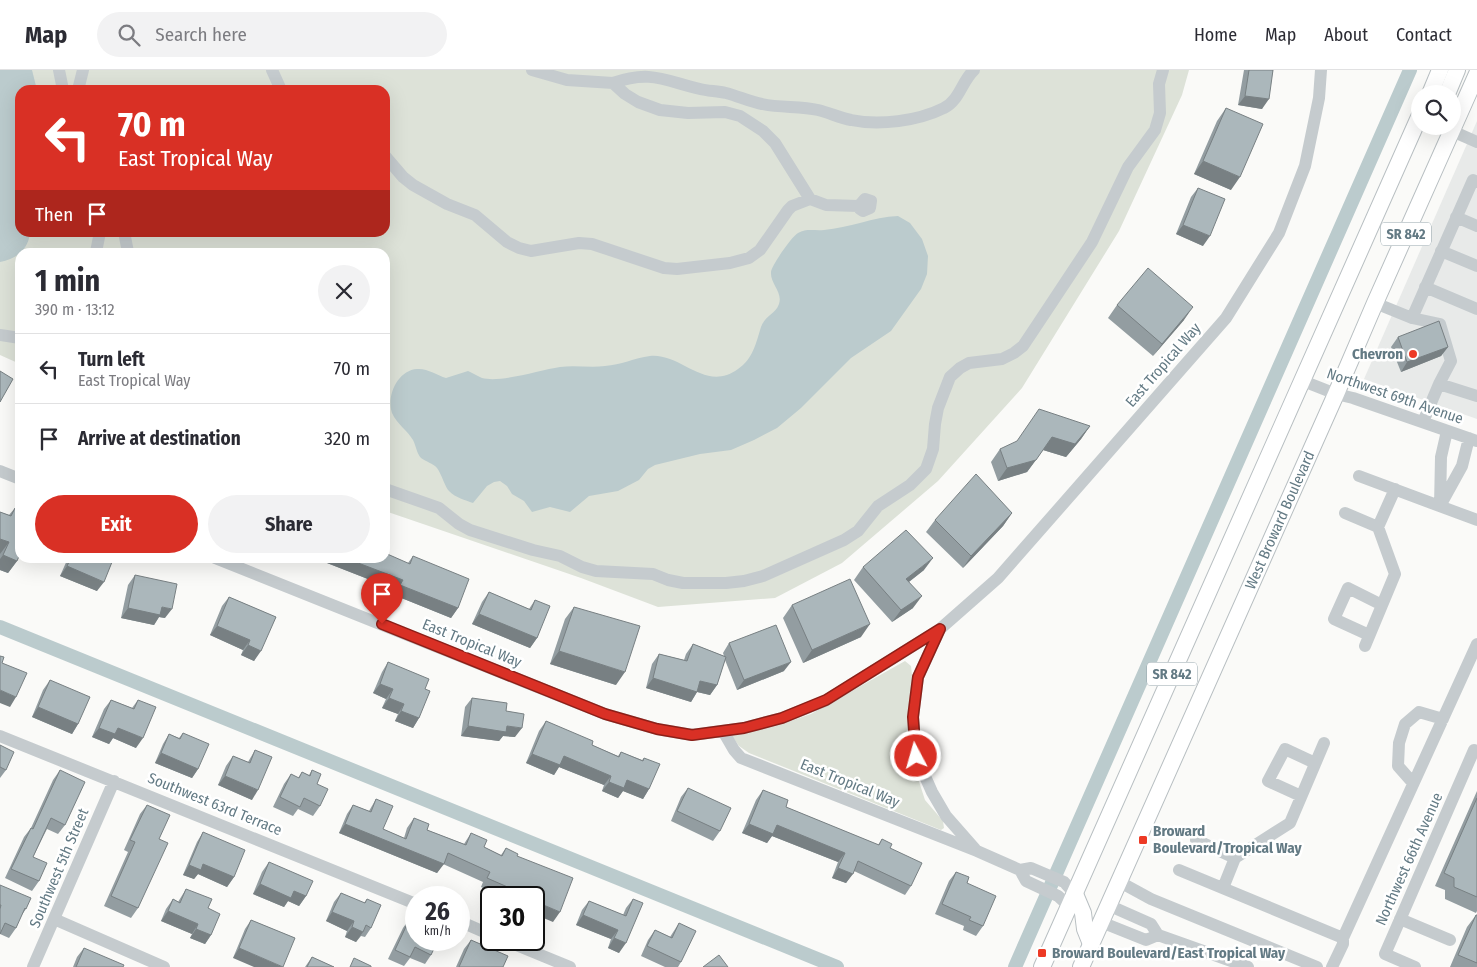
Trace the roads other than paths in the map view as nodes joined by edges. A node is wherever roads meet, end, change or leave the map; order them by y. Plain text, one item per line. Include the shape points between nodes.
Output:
1 (59, 70) edge
2 (83, 70) edge
3 (272, 70) edge
4 (532, 70) edge
5 (974, 70) edge
6 (1164, 70) edge
7 (1321, 70) edge
8 (1440, 70) edge
9 (1457, 70) edge
10 (1477, 74) edge
11 (613, 82) junction
12 (62, 85) edge
13 (79, 85) edge
14 (279, 85) edge
15 (1434, 85) edge
16 (1451, 85) edge
17 (1461, 109) edge
18 (1461, 134) edge
19 (1411, 135) edge
20 (1449, 135) edge
21 (1477, 142) edge
22 (390, 162) edge
23 (1477, 182) edge
24 (810, 199) junction
25 (859, 206) dead end
26 (1456, 217) junction
27 (1477, 226) edge
28 (1441, 251) junction
29 (1477, 266) edge
30 (1425, 287) junction
31 (1375, 303) junction
32 (1476, 310) edge
33 (1412, 318) junction
34 (0, 335) edge
35 (15, 337) edge
36 (1303, 381) junction
37 (1439, 384) junction
38 (1336, 394) junction
39 (1477, 396) edge
40 (1423, 422) junction
41 (1447, 431) junction
42 (1473, 439) edge
43 (0, 471) edge
44 (1359, 476) dead end
45 (15, 477) edge
46 (1394, 489) junction
47 (390, 491) edge
48 (1440, 506) junction
49 (1345, 513) dead end
50 (1477, 520) edge
51 (1378, 527) junction
52 (228, 563) edge
53 (1382, 605) junction
54 (940, 629) junction
55 (1477, 644) edge
56 (1443, 719) junction
57 (723, 731) junction
58 (0, 736) edge
59 (1324, 743) dead end
60 (1477, 751) edge
61 (1315, 763) junction
62 (114, 781) junction
63 (1413, 783) junction
64 (1301, 796) junction
65 (1196, 840) dead end
66 (977, 851) junction
67 (1236, 858) junction
68 (1179, 870) dead end
69 (1118, 881) junction
70 (1224, 888) junction
71 (1067, 894) junction
72 (405, 900) edge
73 (1108, 905) junction
74 (54, 919) junction
75 (1400, 919) junction
76 (1101, 922) junction
77 (1158, 935) junction
78 (1342, 938) junction
79 (1450, 940) dead end
80 (1091, 944) junction
81 (531, 951) edge
82 (33, 967) edge
83 (164, 967) edge
84 (570, 967) edge
85 (1042, 967) edge
86 (1081, 967) edge
87 (1248, 967) edge
88 (1317, 967) edge
89 (1332, 967) edge
90 (1415, 967) edge

1 - 12 street
2 - 13 street
3 - 14 street
4 - 11 street via 567,80
5 - 11 street via 945,108 887,122 867,123 818,110 760,104 657,75 639,73
6 - 47 street via 1159,84 1160,113 1155,130 1128,167 1092,242 1033,332 1014,354 1002,359 968,363 950,377 938,408 934,449 926,469 910,485 878,506 858,531 844,540 744,581 683,583 653,574 582,567 560,556 470,530 439,508
7 - 54 street, East Tropical Way via 1319,98 1305,166 1278,233 1226,318 998,578
8 - 15 main road
9 - 16 main road
10 - 17 main road, West Broward Boulevard / SR 842
11 - 24 street via 650,108 673,112 725,112 750,122 775,143
18 - 21 street
19 - 36 main road, SR 842
20 - 31 main road, West Broward Boulevard / SR 842
22 - 24 street via 413,185 475,215 519,248 531,251 592,244 664,268 730,263 749,258 760,250 792,206
23 - 26 street via 1472,180
24 - 25 street via 826,204
26 - 27 street
26 - 28 street
28 - 29 street
28 - 30 street
30 - 32 street
30 - 33 street
31 - 33 street
31 - 38 main road, West Broward Boulevard / SR 842
33 - 37 street via 1440,324 1451,361
34 - 35 street
36 - 38 street, Northwest 69th Avenue
36 - 71 main road, SR 842
37 - 39 street
37 - 40 street
38 - 40 street, Northwest 69th Avenue
38 - 69 main road, West Broward Boulevard / SR 842
40 - 41 street, Northwest 69th Avenue
41 - 42 street, Northwest 69th Avenue
41 - 48 street via 1442,457
42 - 48 street
43 - 45 street
44 - 46 street
46 - 48 street
46 - 51 street
48 - 50 street
49 - 51 street
51 - 53 street via 1395,574
52 - 57 street, East Tropical Way via 605,714 692,735
53 - 53 street via 1348,588 1334,619 1367,640
54 - 57 street, East Tropical Way via 826,700 782,718
54 - 66 street, East Tropical Way via 918,677 913,717 916,756 946,816
55 - 56 street
56 - 63 street
56 - 63 street via 1420,712 1405,724 1399,743 1398,766
57 - 66 street, East Tropical Way via 741,758
58 - 62 street, Southwest 63rd Terrace
59 - 61 street
60 - 75 street, Northwest 66th Avenue via 1474,750
61 - 64 street
61 - 64 street via 1285,749 1268,781
62 - 72 street, Southwest 63rd Terrace
62 - 74 street, Southwest 5th Street
63 - 78 street
64 - 67 street via 1290,823
65 - 67 street
66 - 71 street, East Tropical Way
67 - 70 street
68 - 70 street
69 - 73 main road, West Broward Boulevard / SR 842
69 - 88 street via 1151,899
70 - 78 street
71 - 80 main road via 1083,913
71 - 85 main road, SR 842
73 - 76 main road, West Broward Boulevard / SR 842
73 - 77 street via 1151,924
74 - 82 street, Southwest 5th Street
74 - 83 street
75 - 79 street
75 - 90 street, Northwest 66th Avenue via 1385,954
76 - 77 street via 1146,940
76 - 80 main road, West Broward Boulevard / SR 842
77 - 87 street
78 - 89 street
80 - 86 main road, West Broward Boulevard / SR 842
81 - 84 street

